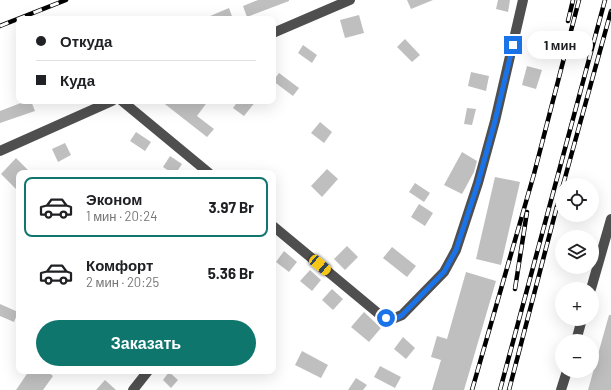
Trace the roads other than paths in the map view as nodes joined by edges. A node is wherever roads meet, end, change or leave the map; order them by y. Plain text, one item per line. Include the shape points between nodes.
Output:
1 (350, 0) edge
2 (523, 0) edge
3 (276, 32) edge
4 (105, 104) edge
5 (126, 104) edge
6 (0, 151) edge
7 (205, 170) edge
8 (611, 220) edge
9 (276, 228) edge
10 (607, 251) edge
11 (594, 282) edge
12 (146, 374) edge
13 (565, 378) edge
14 (133, 390) edge
15 (561, 390) edge

1 - 3 street
2 - 9 street via 495,121 456,250 444,272 402,315 392,319 379,314
4 - 6 street
5 - 7 street
8 - 10 street
10 - 11 street
12 - 14 street
13 - 15 street

